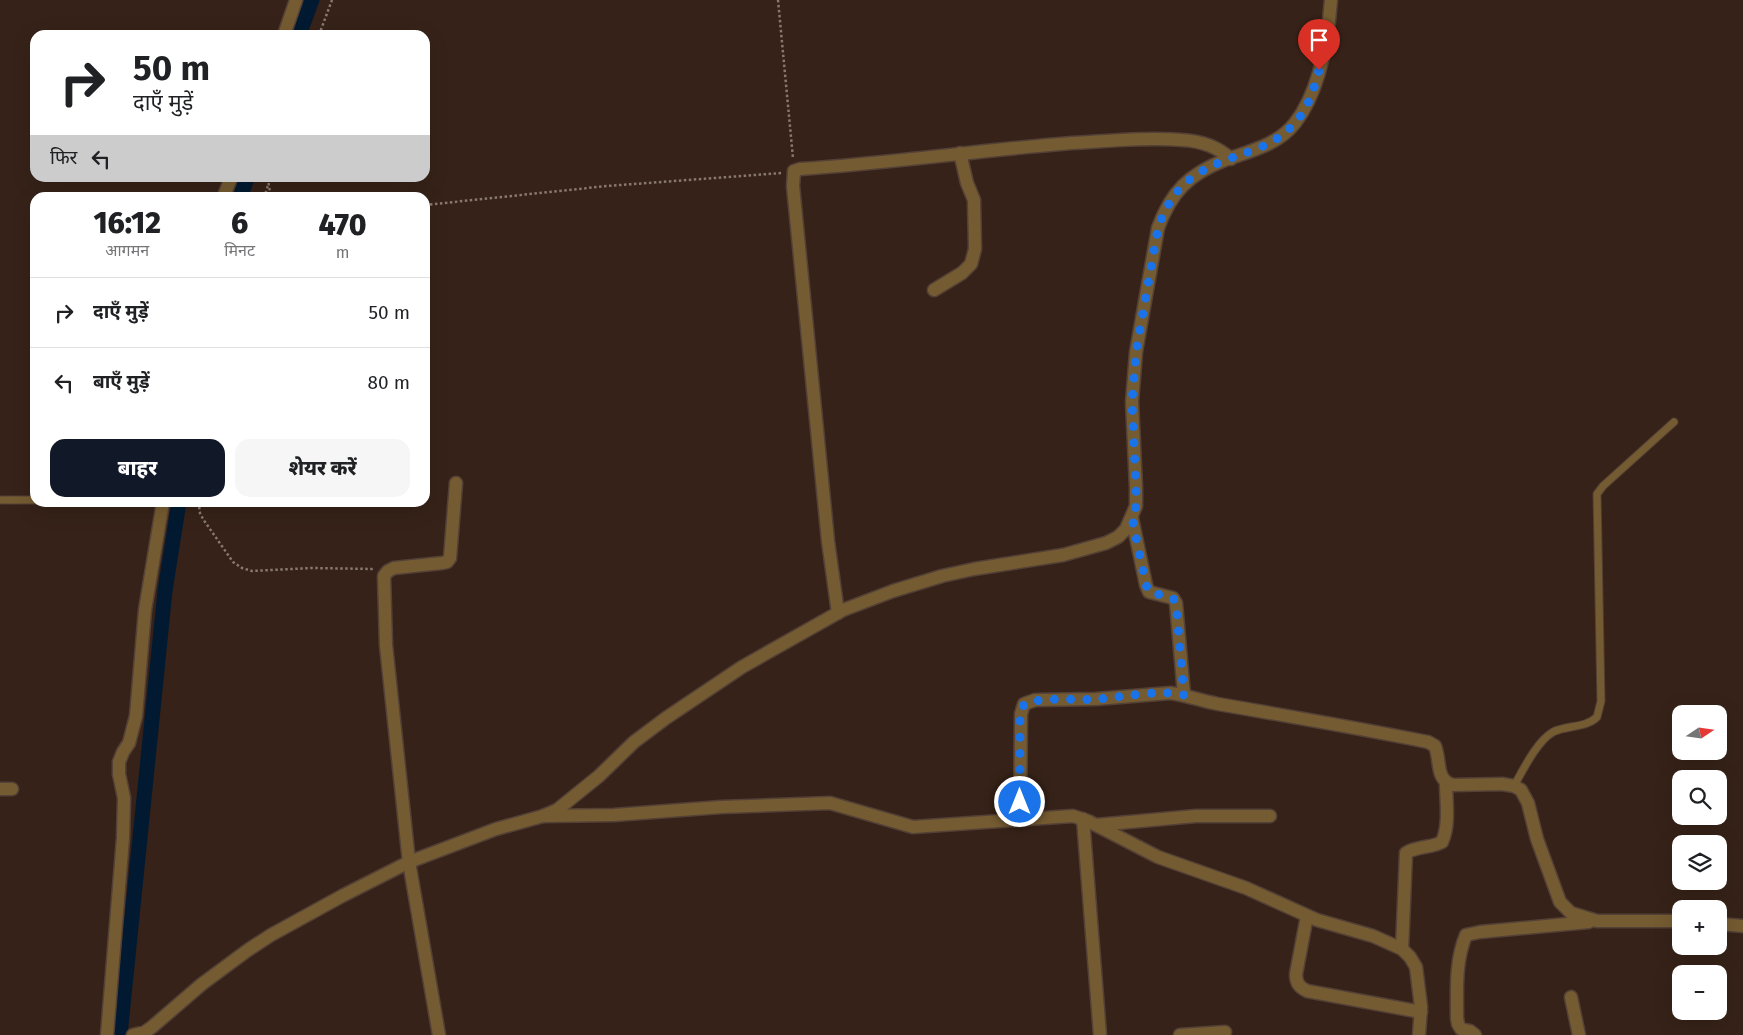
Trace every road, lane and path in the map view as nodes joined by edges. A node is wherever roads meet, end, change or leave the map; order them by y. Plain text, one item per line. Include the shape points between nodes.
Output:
1 (296, 0) edge
2 (332, 0) edge
3 (778, 0) edge
4 (1331, 0) edge
5 (286, 30) edge
6 (321, 30) edge
7 (960, 153) junction
8 (1230, 159) junction
9 (793, 174) junction
10 (268, 182) edge
11 (268, 185) junction
12 (266, 192) edge
13 (271, 192) edge
14 (430, 204) edge
15 (934, 290) dead end
16 (1674, 422) dead end
17 (456, 483) dead end
18 (0, 500) edge
19 (30, 500) edge
20 (162, 507) edge
21 (199, 507) edge
22 (1132, 518) junction
23 (388, 571) junction
24 (838, 613) junction
25 (1184, 695) junction
26 (1446, 783) junction
27 (1514, 786) junction
28 (544, 816) junction
29 (1270, 816) dead end
30 (1020, 820) junction
31 (1084, 820) junction
32 (1096, 825) junction
33 (409, 862) junction
34 (1308, 916) junction
35 (1596, 921) junction
36 (1672, 921) edge
37 (1727, 925) edge
38 (1743, 926) edge
39 (1402, 949) junction
40 (1571, 997) dead end
41 (1421, 1012) junction
42 (1225, 1032) dead end
43 (139, 1033) edge
44 (107, 1035) edge
45 (439, 1035) edge
46 (1100, 1035) edge
47 (1180, 1035) edge
48 (1419, 1035) edge
49 (1475, 1035) edge
50 (1579, 1035) edge

1 - 5 street
2 - 6 path
3 - 9 path
4 - 8 street via 1325,43 1309,102 1280,137 1257,150
7 - 8 street via 1123,140 1183,140 1208,144 1222,150
7 - 9 street via 800,169
7 - 15 street via 966,183 974,200 975,249 971,264
8 - 22 street via 1186,182 1165,209 1158,228 1136,352 1132,402 1136,506
9 - 14 path via 607,186
9 - 24 street via 828,541
10 - 11 path
11 - 12 path
11 - 13 path
16 - 27 lane via 1602,486 1598,494 1600,701 1597,717 1591,722 1553,733 1543,740
17 - 23 street via 450,558 447,562
18 - 19 lane
20 - 44 street via 145,610 136,716 129,743 119,762 124,798 123,838
21 - 23 path via 203,519 233,562 242,568 252,571 367,568
22 - 24 street via 1118,537 1106,543 1063,555 942,576 893,590
22 - 25 street via 1149,592 1173,598 1176,603
23 - 33 street via 384,576 386,645
24 - 28 street via 742,667 666,718 557,810
25 - 26 street via 1209,703 1428,742 1435,746 1442,779
25 - 30 street via 1035,700 1024,704 1020,714
26 - 27 street
26 - 39 street via 1446,826 1442,842 1406,853
27 - 35 street via 1521,790 1528,803 1537,839 1560,902 1570,913
28 - 30 street via 830,803 913,827
28 - 33 street via 496,829
29 - 32 street via 1196,816
30 - 31 street via 1073,816
31 - 32 street
31 - 46 street
32 - 34 street via 1158,857 1246,888
33 - 43 street via 271,935
33 - 45 street
34 - 39 street via 1373,936
34 - 41 street via 1296,974 1300,987 1307,991
35 - 36 street
35 - 49 street via 1466,936 1457,975 1457,1018 1461,1029
37 - 38 street
39 - 41 street via 1416,967
40 - 50 street
41 - 48 street
42 - 47 street

